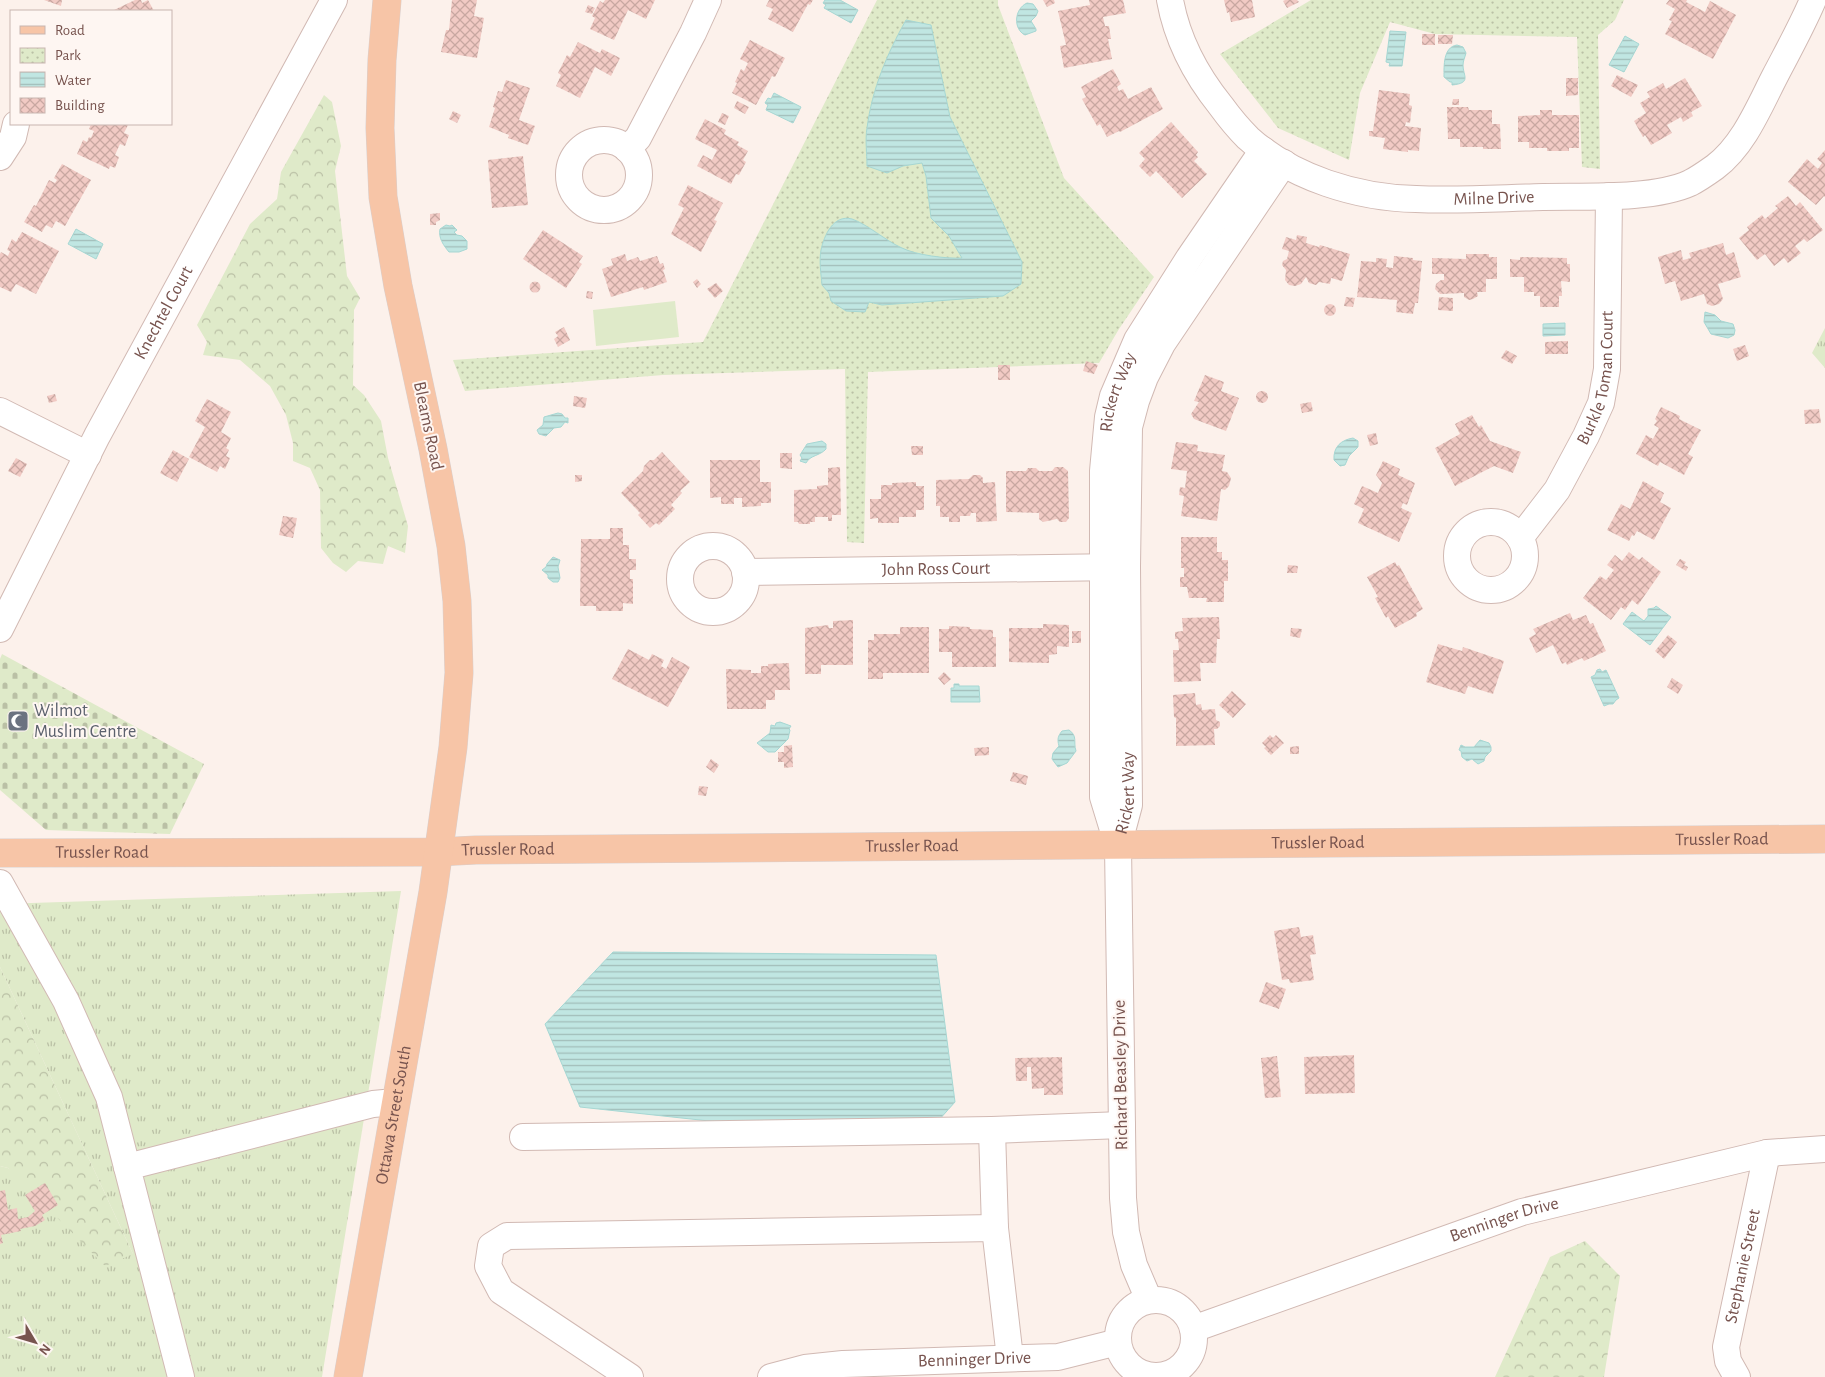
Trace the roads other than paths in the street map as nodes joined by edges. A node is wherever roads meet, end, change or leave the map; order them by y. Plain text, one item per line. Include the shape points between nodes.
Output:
1 (334, 0) edge
2 (387, 0) edge
3 (708, 0) edge
4 (1170, 0) edge
5 (1813, 0) edge
6 (16, 125) edge
7 (627, 149) dead end
8 (0, 157) edge
9 (1274, 157) junction
10 (1609, 196) junction
11 (0, 411) edge
12 (88, 455) junction
13 (1520, 538) dead end
14 (1115, 567) junction
15 (745, 572) dead end
16 (0, 629) edge
17 (1825, 839) edge
18 (1118, 846) junction
19 (437, 852) junction
20 (0, 853) edge
21 (0, 883) edge
22 (395, 1102) junction
23 (1122, 1125) junction
24 (992, 1130) junction
25 (523, 1137) dead end
26 (1825, 1149) edge
27 (1766, 1153) junction
28 (127, 1167) junction
29 (995, 1228) junction
30 (1149, 1300) junction
31 (1193, 1329) junction
32 (1118, 1342) junction
33 (1010, 1358) junction
34 (1165, 1376) edge
35 (181, 1377) edge
36 (348, 1377) edge
37 (630, 1377) edge
38 (771, 1377) edge
39 (1737, 1377) edge

1 - 12 street, Knechtel Court
2 - 19 main road, Bleams Road via 380,128 383,197 398,286 443,499 457,601 457,710
3 - 7 street via 638,138
4 - 9 street, Milne Drive via 1186,52 1207,88 1236,126
5 - 10 street, Milne Drive via 1752,121 1736,148 1725,159 1690,182 1671,189
6 - 8 street via 13,137
9 - 10 street, Milne Drive via 1326,183 1410,199
9 - 14 street, Rickert Way via 1145,377 1129,426
10 - 13 street, Burkle Toman Court via 1607,369 1601,403 1557,490
11 - 12 street
12 - 16 street, Knechtel Court
14 - 15 street, John Ross Court
14 - 18 street, Rickert Way via 1129,804
17 - 18 main road, Trussler Road
18 - 19 main road, Trussler Road
18 - 23 street, Richard Beasley Drive
19 - 20 main road, Trussler Road
19 - 22 main road, Ottawa Street South via 433,892
21 - 28 street via 66,1001 110,1097
22 - 28 street via 373,1104
22 - 36 main road, Ottawa Street South
23 - 24 street
23 - 30 street, Richard Beasley Drive via 1126,1232 1134,1266
24 - 25 street
24 - 29 street
26 - 27 street, Benninger Drive
27 - 31 street, Benninger Drive via 1522,1212
27 - 39 street, Stephanie Street via 1726,1347 1728,1361
28 - 35 street
29 - 33 street
29 - 37 street via 507,1236 491,1246 488,1266 501,1291
30 - 31 street via 1164,1300 1177,1306 1188,1316
30 - 32 street via 1135,1306 1125,1316
31 - 34 street via 1193,1345 1188,1359
32 - 33 street, Benninger Drive via 1058,1357
32 - 34 street via 1124,1358 1134,1369 1147,1375
33 - 38 street, Benninger Drive via 824,1366

